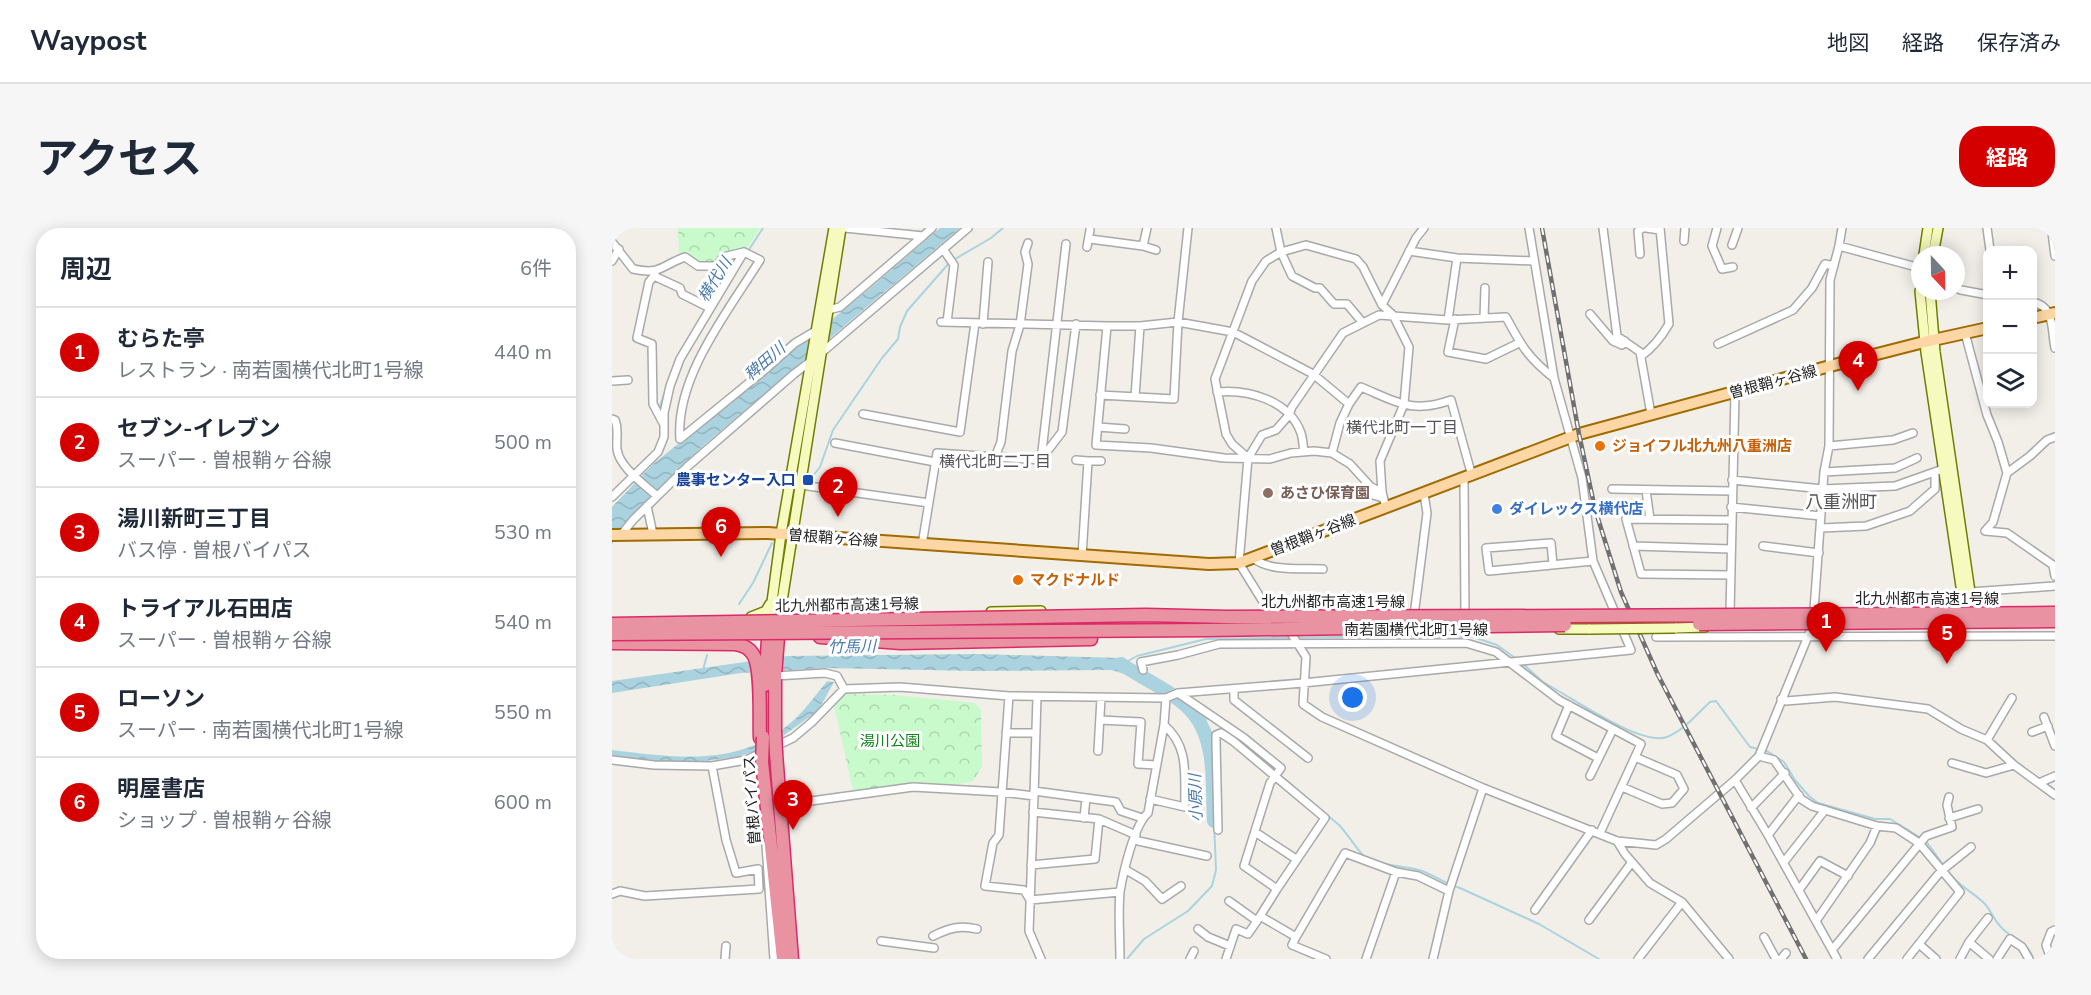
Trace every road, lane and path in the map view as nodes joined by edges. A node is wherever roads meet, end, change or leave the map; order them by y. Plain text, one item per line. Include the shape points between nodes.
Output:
1 (834, 228) edge
2 (843, 228) edge
3 (932, 228) edge
4 (968, 228) edge
5 (1147, 228) edge
6 (1188, 228) edge
7 (1276, 228) edge
8 (1424, 228) edge
9 (1529, 228) edge
10 (1603, 228) edge
11 (1644, 228) edge
12 (1685, 228) edge
13 (1717, 228) edge
14 (1738, 228) edge
15 (1842, 228) edge
16 (1928, 228) edge
17 (1938, 228) edge
18 (1988, 228) edge
19 (2053, 228) edge
20 (1660, 229) edge
21 (1090, 230) dead end
22 (922, 236) junction
23 (1684, 241) dead end
24 (612, 242) edge
25 (1028, 243) dead end
26 (1066, 244) dead end
27 (1732, 245) dead end
28 (1143, 246) junction
29 (1839, 246) junction
30 (1925, 246) edge
31 (1935, 246) edge
32 (1990, 246) edge
33 (619, 249) junction
34 (943, 249) junction
35 (1156, 250) dead end
36 (1409, 251) junction
37 (744, 252) junction
38 (1281, 252) junction
39 (1640, 254) dead end
40 (2055, 256) edge
41 (1457, 258) junction
42 (612, 260) edge
43 (1534, 261) junction
44 (988, 262) dead end
45 (1834, 266) junction
46 (1911, 266) edge
47 (1732, 267) dead end
48 (654, 274) junction
49 (1485, 288) dead end
50 (1965, 291) edge
51 (1983, 294) edge
52 (1922, 300) edge
53 (1930, 300) edge
54 (2037, 302) edge
55 (1382, 305) junction
56 (710, 308) junction
57 (1590, 314) dead end
58 (2053, 314) edge
59 (1393, 315) junction
60 (2037, 317) edge
61 (1484, 318) junction
62 (1451, 320) junction
63 (823, 321) junction
64 (1178, 322) junction
65 (975, 323) junction
66 (1363, 323) junction
67 (983, 324) junction
68 (1076, 324) junction
69 (1020, 325) junction
70 (1057, 326) junction
71 (1107, 326) junction
72 (1140, 326) junction
73 (1983, 329) edge
74 (1233, 332) junction
75 (1965, 333) junction
76 (1625, 341) junction
77 (1929, 341) junction
78 (1519, 343) junction
79 (1718, 344) dead end
80 (2055, 348) edge
81 (1641, 356) junction
82 (815, 359) junction
83 (1830, 366) junction
84 (1313, 375) junction
85 (1554, 378) junction
86 (628, 380) dead end
87 (612, 381) edge
88 (812, 387) junction
89 (1217, 392) junction
90 (1735, 393) junction
91 (1100, 395) junction
92 (1136, 397) junction
93 (1349, 404) junction
94 (1404, 404) junction
95 (863, 414) dead end
96 (1651, 414) junction
97 (1289, 415) junction
98 (612, 419) edge
99 (664, 425) junction
100 (1098, 427) junction
101 (1125, 429) dead end
102 (1913, 433) dead end
103 (2055, 437) edge
104 (1570, 438) junction
105 (835, 442) dead end
106 (1829, 446) junction
107 (1304, 452) junction
108 (1332, 453) junction
109 (995, 457) junction
110 (1248, 458) junction
111 (1917, 458) dead end
112 (1041, 460) junction
113 (1076, 460) dead end
114 (1088, 461) junction
115 (1101, 461) dead end
116 (935, 462) junction
117 (1939, 470) junction
118 (1824, 472) junction
119 (2007, 472) junction
120 (635, 476) junction
121 (1468, 477) junction
122 (1732, 480) junction
123 (801, 485) junction
124 (1612, 489) dead end
125 (1823, 489) junction
126 (1288, 490) dead end
127 (1646, 490) junction
128 (1732, 491) junction
129 (1424, 494) junction
130 (657, 496) junction
131 (612, 497) edge
132 (1384, 499) junction
133 (928, 503) junction
134 (647, 506) junction
135 (1731, 507) junction
136 (1821, 516) junction
137 (1650, 519) junction
138 (1731, 520) junction
139 (1821, 528) junction
140 (653, 534) junction
141 (617, 535) edge
142 (786, 535) junction
143 (922, 545) junction
144 (1633, 546) junction
145 (1763, 546) dead end
146 (1730, 549) junction
147 (1819, 554) junction
148 (1082, 556) junction
149 (1253, 558) junction
150 (1593, 561) junction
151 (1239, 563) junction
152 (1553, 565) junction
153 (1323, 569) dead end
154 (1731, 575) junction
155 (2055, 576) edge
156 (2055, 586) edge
157 (1970, 592) junction
158 (772, 601) junction
159 (1815, 611) junction
160 (1968, 611) junction
161 (2055, 612) edge
162 (1270, 613) junction
163 (1730, 613) junction
164 (1465, 615) junction
165 (838, 616) junction
166 (1414, 616) junction
167 (751, 617) junction
168 (1227, 617) junction
169 (612, 619) edge
170 (2055, 622) edge
171 (612, 624) edge
172 (1813, 624) junction
173 (1970, 624) junction
174 (1209, 630) junction
175 (1290, 630) junction
176 (612, 634) edge
177 (1808, 636) junction
178 (2055, 636) edge
179 (813, 637) junction
180 (1656, 637) dead end
181 (612, 641) edge
182 (1298, 645) junction
183 (770, 649) junction
184 (1509, 663) junction
185 (1143, 670) dead end
186 (1303, 683) junction
187 (844, 689) junction
188 (1234, 689) junction
189 (1178, 693) junction
190 (1009, 696) junction
191 (1037, 697) junction
192 (1101, 698) junction
193 (1166, 698) junction
194 (2012, 698) dead end
195 (1781, 699) junction
196 (1569, 705) junction
197 (2044, 717) dead end
198 (1100, 720) junction
199 (1164, 725) junction
200 (2048, 726) junction
201 (1612, 729) junction
202 (2032, 732) dead end
203 (1006, 733) junction
204 (1036, 733) junction
205 (1244, 738) junction
206 (1987, 740) junction
207 (1238, 745) junction
208 (2055, 746) edge
209 (1098, 751) dead end
210 (776, 755) junction
211 (1759, 756) junction
212 (1635, 757) junction
213 (1308, 758) dead end
214 (1598, 758) junction
215 (612, 760) edge
216 (1952, 764) dead end
217 (1157, 765) junction
218 (2014, 765) junction
219 (712, 766) junction
220 (1785, 774) junction
221 (1590, 776) dead end
222 (2055, 776) edge
223 (1276, 777) junction
224 (1735, 780) junction
225 (2038, 783) junction
226 (1622, 787) junction
227 (1483, 788) junction
228 (1001, 792) junction
229 (1034, 794) junction
230 (1799, 795) junction
231 (2055, 795) edge
232 (1949, 797) dead end
233 (1086, 798) junction
234 (1150, 799) junction
235 (785, 807) junction
236 (1751, 808) junction
237 (1978, 809) dead end
238 (1825, 810) junction
239 (1033, 812) junction
240 (1084, 818) junction
241 (1142, 818) junction
242 (1949, 818) junction
243 (1099, 819) junction
244 (1877, 826) junction
245 (1218, 830) dead end
246 (1592, 830) junction
247 (768, 832) junction
248 (1255, 832) junction
249 (1600, 834) junction
250 (1768, 835) junction
251 (1135, 837) junction
252 (1617, 840) junction
253 (1923, 840) junction
254 (1971, 847) dead end
255 (1207, 856) dead end
256 (1296, 859) junction
257 (1632, 862) junction
258 (1784, 862) junction
259 (1031, 865) junction
260 (1944, 868) junction
261 (1126, 870) junction
262 (1396, 872) junction
263 (1848, 876) junction
264 (1181, 886) dead end
265 (1277, 889) junction
266 (1799, 890) junction
267 (1449, 891) junction
268 (1120, 892) junction
269 (612, 894) edge
270 (1030, 900) junction
271 (1229, 901) dead end
272 (1682, 902) junction
273 (1535, 910) dead end
274 (1259, 918) junction
275 (1988, 918) dead end
276 (1589, 920) dead end
277 (1816, 921) junction
278 (977, 929) dead end
279 (1198, 929) dead end
280 (2055, 930) edge
281 (933, 936) dead end
282 (1296, 937) junction
283 (1764, 937) dead end
284 (881, 941) dead end
285 (1969, 942) junction
286 (1919, 944) junction
287 (726, 946) dead end
288 (1230, 946) junction
289 (934, 948) dead end
290 (1833, 950) junction
291 (1194, 951) dead end
292 (725, 959) edge
293 (774, 959) edge
294 (783, 959) edge
295 (792, 959) edge
296 (798, 959) edge
297 (1041, 959) edge
298 (1120, 959) edge
299 (1191, 959) edge
300 (1226, 959) edge
301 (1326, 959) edge
302 (1366, 959) edge
303 (1433, 959) edge
304 (1638, 959) edge
305 (1730, 959) edge
306 (1776, 959) edge
307 (1838, 959) edge
308 (1868, 959) edge
309 (1908, 959) edge
310 (1936, 959) edge
311 (1960, 959) edge
312 (1989, 959) edge
313 (1997, 959) edge
314 (2029, 959) edge
315 (2051, 959) edge

1 - 63 street
2 - 22 street
2 - 63 street
3 - 22 street
4 - 34 street
5 - 28 street
6 - 64 street
7 - 38 street
8 - 36 street
9 - 43 street
10 - 76 street via 1617,336
11 - 20 street
11 - 39 street via 1638,231
12 - 23 street
13 - 47 street via 1712,246 1722,269
14 - 27 street
15 - 29 street
16 - 30 street
17 - 31 street
18 - 32 street
19 - 40 street
20 - 81 street via 1669,324
21 - 28 street via 1088,243
22 - 63 street
24 - 33 street
25 - 69 street
26 - 70 street
28 - 35 street
29 - 45 street
29 - 46 street
33 - 42 street
33 - 48 street via 633,270
34 - 65 street via 954,265 944,322
34 - 82 street
36 - 41 street
36 - 55 street
37 - 48 street via 723,257 717,266 698,266 684,257
37 - 56 street
37 - 63 street via 760,260 696,365 683,398 680,439
38 - 55 street via 1306,245 1356,259
38 - 66 street via 1292,276 1320,288 1334,304 1347,304
38 - 74 street via 1266,261 1252,281
41 - 43 street
41 - 62 street
43 - 85 street
44 - 67 street
45 - 79 street via 1825,264 1812,288 1793,310
45 - 83 street via 1830,280
48 - 56 street
48 - 99 street via 637,338 652,344 653,404
49 - 61 street
50 - 51 street
52 - 77 street
53 - 77 street
54 - 58 street
55 - 59 street
56 - 99 street via 680,359 670,387
57 - 76 street via 1613,341 1622,345
58 - 60 main road
58 - 80 street
59 - 62 street
59 - 66 street via 1379,315
59 - 94 street via 1409,347
61 - 62 street
61 - 78 street via 1506,317
62 - 78 street via 1448,352 1486,358
63 - 82 street
64 - 72 street
64 - 74 street
64 - 92 street via 1174,399
65 - 67 street
65 - 95 street via 960,432
66 - 84 street via 1343,333
67 - 69 street
68 - 70 street
68 - 71 street
68 - 112 street via 1062,432
69 - 70 street
69 - 109 street via 1012,351 1001,442
70 - 112 street
71 - 72 street
71 - 91 street
72 - 92 street
73 - 75 main road, 曽根鞘ヶ谷線
74 - 84 street
74 - 89 street via 1215,379
75 - 77 main road, 曽根鞘ヶ谷線
75 - 119 street
76 - 81 street
77 - 83 main road, 曽根鞘ヶ谷線
77 - 117 street
77 - 157 street
78 - 85 street
81 - 96 street
82 - 88 street
82 - 130 street
83 - 90 main road, 曽根鞘ヶ谷線
83 - 106 street
84 - 93 street
84 - 97 street
85 - 104 street
86 - 87 street
88 - 123 street
88 - 142 street
89 - 97 street via 1255,395 1275,403
89 - 110 street via 1226,434
90 - 96 main road, 曽根鞘ヶ谷線
90 - 122 street
91 - 92 street
91 - 100 street
93 - 94 street via 1361,387
93 - 108 street
94 - 121 street via 1433,406 1451,400
94 - 132 street via 1380,461
96 - 104 main road, 曽根鞘ヶ谷線
97 - 107 street via 1301,433
97 - 110 street via 1276,430 1262,435
98 - 120 street via 617,425 619,457
99 - 120 street via 658,452
100 - 101 street
100 - 110 street via 1096,445
102 - 106 street via 1893,440
103 - 119 street
104 - 121 main road, 曽根鞘ヶ谷線
104 - 150 street via 1582,478
105 - 116 street
106 - 118 street
107 - 108 street
107 - 110 street via 1270,459
108 - 132 street via 1350,464
109 - 112 street
109 - 116 street via 937,453
110 - 151 street
111 - 118 street via 1895,468
113 - 114 street
114 - 115 street
114 - 148 street
116 - 133 street
117 - 125 street via 1895,486
117 - 139 street via 1935,489 1910,511 1866,526
117 - 160 street
118 - 125 street
119 - 155 street via 1993,522 1986,531 2007,533 2053,565
120 - 130 street
120 - 131 street
121 - 129 main road, 曽根鞘ヶ谷線
121 - 164 street
122 - 125 street
122 - 128 street
123 - 133 street
123 - 142 street
124 - 127 street
125 - 136 street
126 - 132 street via 1363,492
127 - 128 street
127 - 137 street
128 - 135 street
129 - 132 main road, 曽根鞘ヶ谷線
129 - 166 street via 1426,513
130 - 134 street
132 - 149 main road, 曽根鞘ヶ谷線
133 - 143 street
134 - 140 street
134 - 141 street
135 - 136 street
135 - 138 street
136 - 139 street
137 - 138 street
137 - 144 street via 1626,519
138 - 146 street
139 - 147 street
140 - 141 main road, 曽根鞘ヶ谷線
140 - 142 main road, 曽根鞘ヶ谷線
142 - 143 main road, 曽根鞘ヶ谷線
142 - 158 street
142 - 183 street
143 - 148 main road, 曽根鞘ヶ谷線
144 - 146 street
144 - 154 street via 1641,574
145 - 147 street
146 - 154 street
147 - 159 street
148 - 151 main road, 曽根鞘ヶ谷線
149 - 151 main road, 曽根鞘ヶ谷線
149 - 153 street via 1276,567
150 - 152 street
150 - 184 street via 1631,650
151 - 162 street
152 - 152 street via 1489,571 1486,548 1551,543
154 - 163 street
156 - 157 street
157 - 160 street
158 - 167 street via 766,611
158 - 183 street
159 - 160 street, 南若園横代北町1号線
159 - 163 street, 南若園横代北町1号線
159 - 172 street
160 - 161 street, 南若園横代北町1号線
160 - 173 street
161 - 168 highway, 北九州都市高速1号線, bridge
162 - 165 street, 南若園横代北町1号線 via 1022,611
162 - 166 street, 南若園横代北町1号線
162 - 175 street
163 - 164 street, 南若園横代北町1号線, bridge
164 - 166 street, 南若園横代北町1号線
165 - 168 highway, bridge via 903,624 1146,622
165 - 183 street, 南若園横代北町1号線
167 - 169 highway
167 - 183 highway
168 - 171 highway, 北九州都市高速1号線, bridge via 1135,615
170 - 173 street, 南若園横代北町1号線
170 - 174 highway, 北九州都市高速1号線, bridge
171 - 183 highway via 760,628
172 - 173 street, 南若園横代北町1号線
172 - 175 street, 南若園横代北町1号線, bridge
172 - 177 street
174 - 176 highway, 北九州都市高速1号線, bridge
174 - 179 highway, bridge via 1091,639 901,643
175 - 179 street, 南若園横代北町1号線
175 - 182 street
177 - 178 street
177 - 180 street
177 - 195 street
179 - 183 street, 南若園横代北町1号線
181 - 183 highway
181 - 183 highway via 735,644
182 - 184 street via 1466,643 1496,652
182 - 185 street via 1219,644 1141,662
182 - 186 street via 1306,657
183 - 187 street via 837,676
183 - 210 highway, 曽根バイパス, bridge
183 - 247 highway, 曽根バイパス, bridge via 762,737
184 - 186 street
184 - 196 street
186 - 188 street
186 - 227 street via 1303,704 1322,717
187 - 190 street via 900,687
187 - 219 street via 793,738 746,760
188 - 189 street
188 - 213 street via 1234,700
189 - 193 street
189 - 205 street
190 - 191 street
190 - 203 street
191 - 192 street
191 - 204 street
192 - 193 street
192 - 198 street
193 - 199 street
194 - 206 street
195 - 206 street via 1836,697 1928,709
195 - 211 street
196 - 201 street
196 - 214 street via 1556,736
197 - 200 street
198 - 209 street
198 - 217 street via 1140,722 1138,764
199 - 217 street
199 - 234 street via 1181,745 1185,807
200 - 202 street
200 - 208 street
201 - 212 street via 1641,744
201 - 214 street
203 - 204 street
203 - 228 street
204 - 229 street
205 - 207 street
205 - 223 street via 1281,768
206 - 218 street
207 - 223 street
207 - 245 street via 1221,733 1216,735
210 - 235 street
210 - 295 highway, 曽根バイパス
211 - 220 street via 1774,760
211 - 224 street
212 - 226 street
212 - 226 street via 1677,774 1684,789 1672,802 1662,804
214 - 221 street
215 - 219 street
216 - 218 street via 1986,773
217 - 234 street
218 - 225 street
219 - 269 street via 736,873 758,869 759,889 645,896 620,891
220 - 230 street
220 - 236 street
222 - 225 street
223 - 248 street via 1270,783
223 - 256 street via 1325,818
224 - 236 street
224 - 252 street via 1656,845
225 - 231 street
226 - 249 street
227 - 246 street
227 - 267 street
228 - 229 street
228 - 235 street via 913,787
228 - 270 street via 999,835 993,843 985,886 1024,891
229 - 233 street
229 - 239 street
230 - 238 street via 1812,806
230 - 250 street
232 - 242 street
233 - 240 street
233 - 241 street via 1116,802 1121,810
234 - 241 street via 1148,813
235 - 296 street
236 - 250 street
237 - 242 street
238 - 244 street
238 - 258 street
239 - 240 street
239 - 259 street
240 - 243 street
241 - 251 street
242 - 253 street via 1952,827
243 - 251 street
243 - 259 street via 1095,859
244 - 253 street via 1896,828
244 - 263 street
246 - 249 street
246 - 273 street
247 - 293 street via 765,847
247 - 294 highway, 曽根バイパス
248 - 256 street
248 - 265 street via 1244,866
249 - 252 street
250 - 258 street
251 - 255 street
251 - 261 street
252 - 257 street
253 - 260 street
253 - 290 street
254 - 260 street
256 - 265 street
257 - 272 street via 1650,883
257 - 276 street
258 - 266 street
259 - 270 street
260 - 286 street via 1960,892
260 - 308 street
261 - 264 street via 1145,881 1162,899
261 - 268 street
262 - 267 street via 1418,876
262 - 282 street via 1345,853
262 - 302 street
263 - 266 street via 1820,861
263 - 277 street
265 - 274 street
266 - 277 street
267 - 303 street
268 - 270 street
268 - 298 street
270 - 297 street via 1029,931
271 - 274 street
272 - 304 street
272 - 305 street
274 - 282 street
274 - 288 street via 1248,934 1236,929
275 - 285 street
277 - 290 street
278 - 281 street via 948,928
279 - 288 street
280 - 315 street via 2046,945
282 - 301 street via 1292,945
283 - 306 street
284 - 289 street
285 - 311 street
285 - 312 street
286 - 309 street
286 - 310 street
287 - 292 street
288 - 300 street
290 - 307 street
291 - 299 street
313 - 314 street via 2010,939 2022,947

